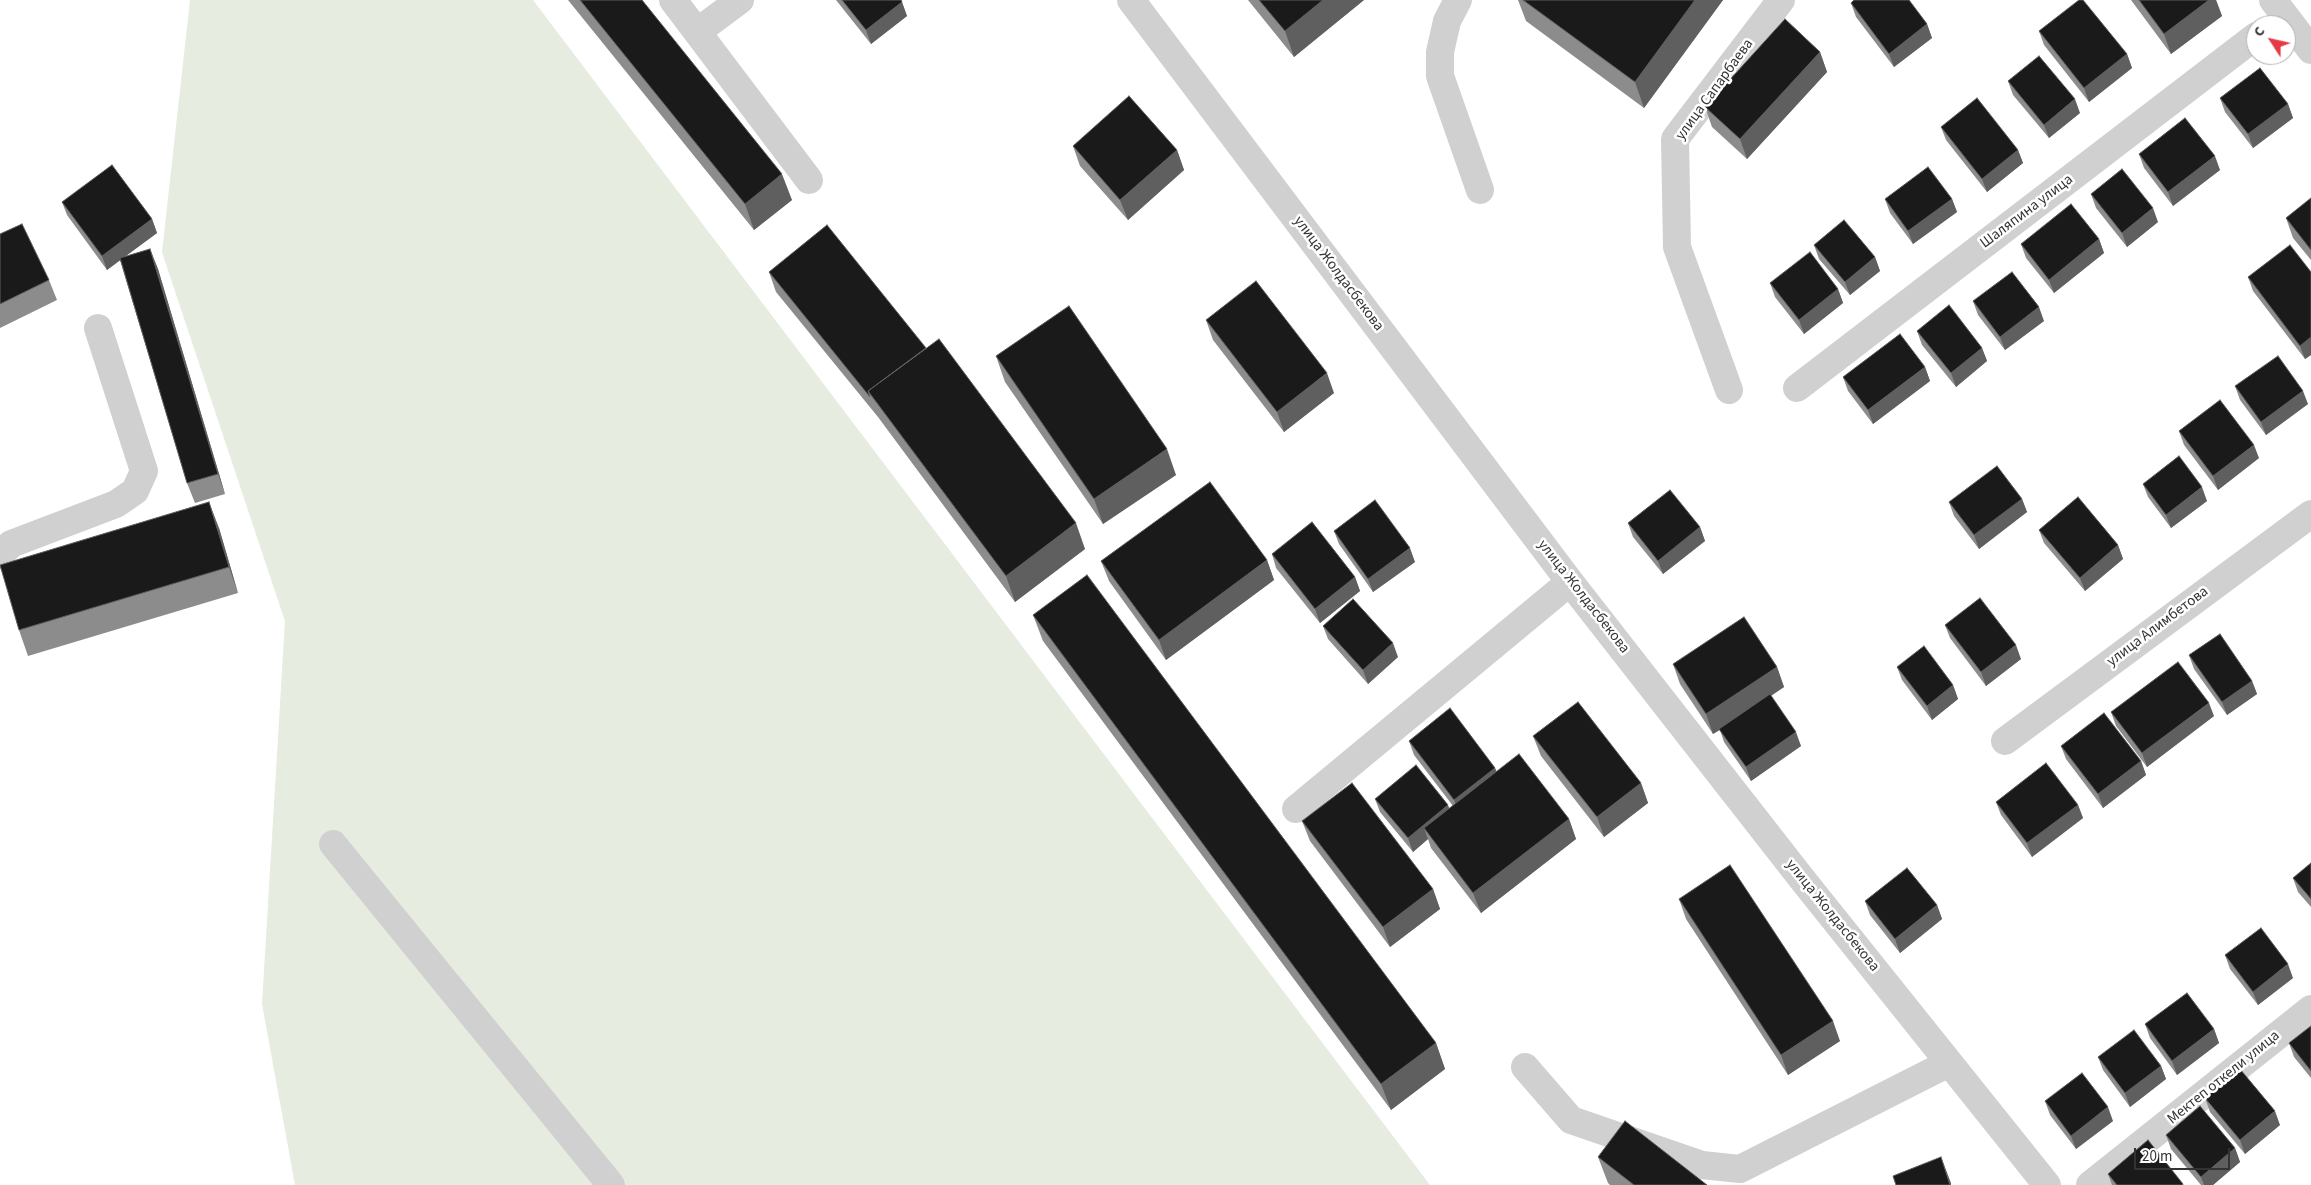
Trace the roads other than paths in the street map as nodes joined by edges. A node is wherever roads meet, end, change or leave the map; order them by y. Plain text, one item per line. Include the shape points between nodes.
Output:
1 (673, 0) edge
2 (740, 0) edge
3 (1131, 0) edge
4 (1458, 0) edge
5 (1781, 0) edge
6 (2276, 13) edge
7 (697, 32) junction
8 (2246, 44) edge
9 (2311, 50) edge
10 (809, 180) dead end
11 (1480, 190) dead end
12 (98, 328) dead end
13 (1797, 388) dead end
14 (1729, 390) dead end
15 (2311, 514) edge
16 (0, 555) edge
17 (1570, 582) junction
18 (2005, 741) dead end
19 (1296, 809) dead end
20 (333, 844) dead end
21 (2311, 1009) edge
22 (1949, 1063) junction
23 (1525, 1068) dead end
24 (611, 1185) edge
25 (2047, 1185) edge
26 (2090, 1185) edge

1 - 7 street
2 - 7 street
3 - 17 street, улица Жолдасбекова
4 - 11 street via 1447,21 1440,52 1440,76
5 - 14 street, улица Сапарбаева via 1675,139 1677,247
6 - 9 street
7 - 10 street
8 - 13 street, Шаляпина улица
12 - 16 street via 144,471 134,491 116,504 11,544
15 - 18 street, улица Алимбетова
17 - 19 street
17 - 22 street, улица Жолдасбекова
20 - 24 street
21 - 26 street, Мектеп откели улица
22 - 23 street via 1740,1169 1702,1165 1571,1120
22 - 25 street, улица Жолдасбекова

